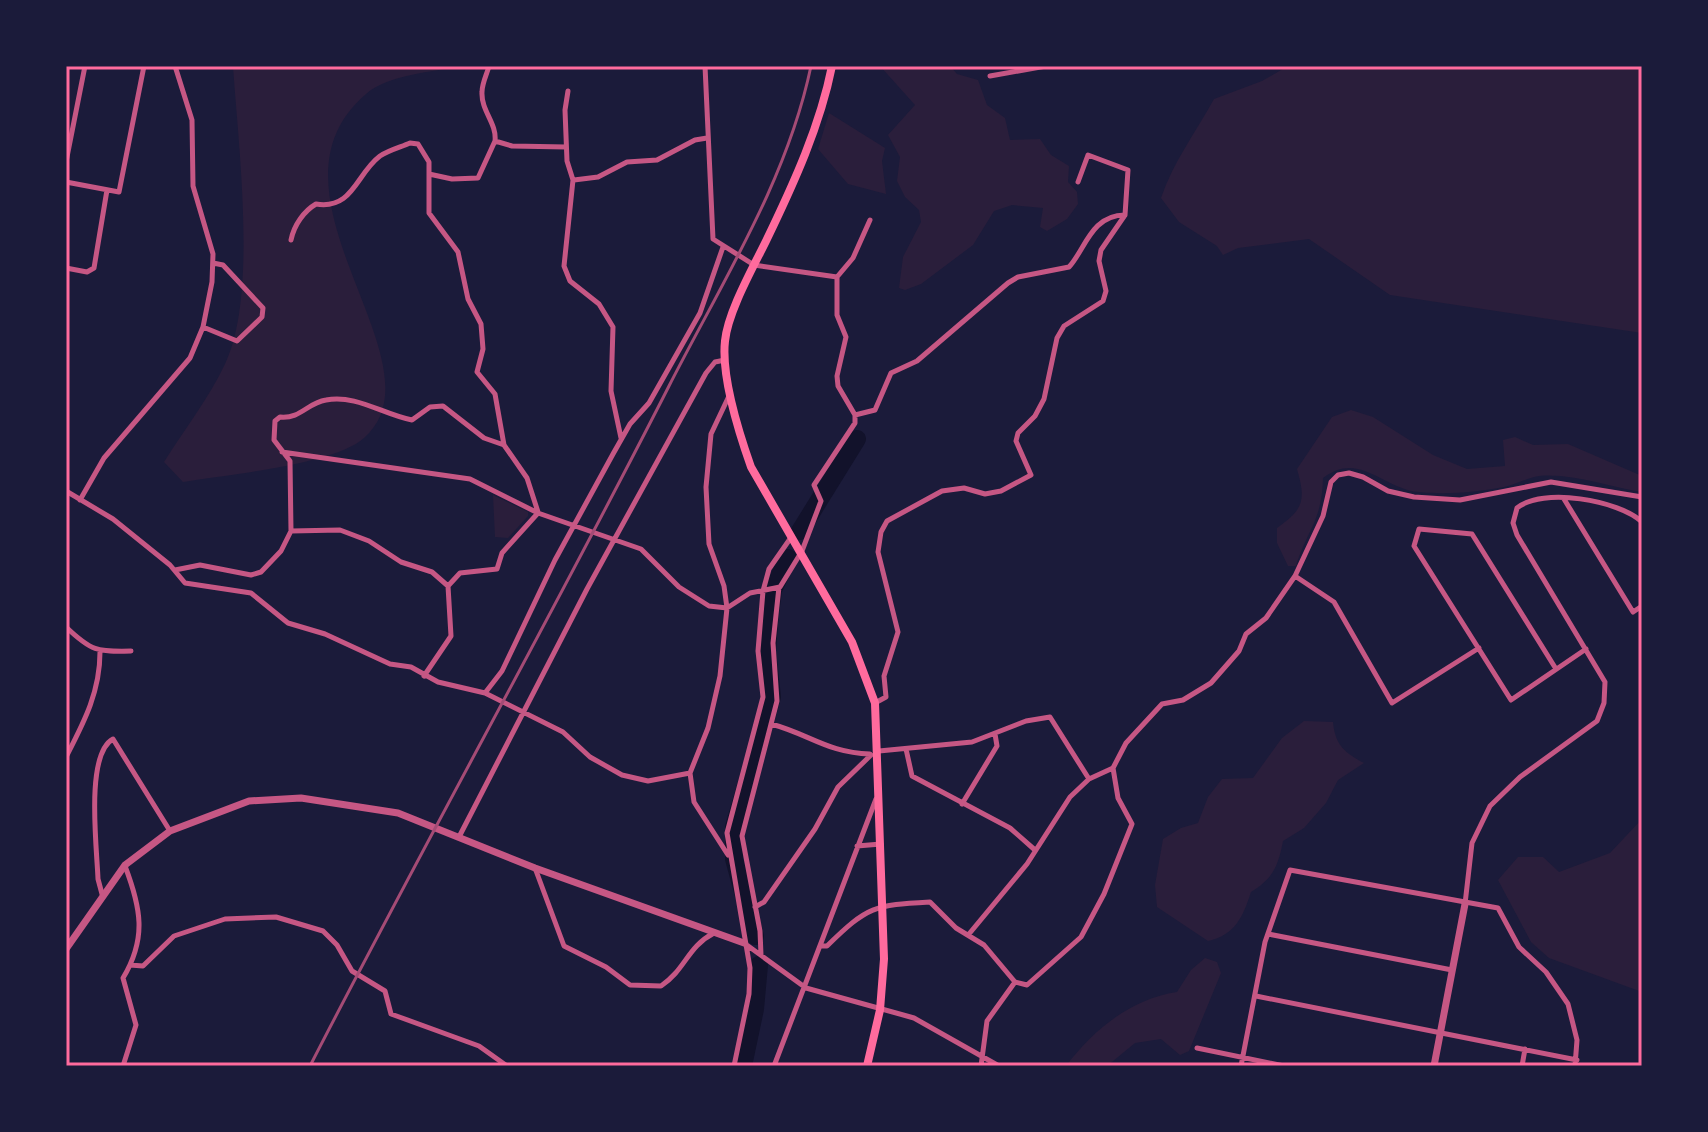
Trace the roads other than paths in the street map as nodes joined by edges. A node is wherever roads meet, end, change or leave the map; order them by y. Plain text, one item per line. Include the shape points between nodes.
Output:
1 (85, 66) edge
2 (144, 66) edge
3 (175, 66) edge
4 (489, 66) edge
5 (705, 66) edge
6 (832, 66) edge
7 (1046, 66) edge
8 (990, 76) dead end
9 (568, 91) dead end
10 (707, 138) junction
11 (495, 141) junction
12 (566, 147) junction
13 (66, 162) edge
14 (429, 174) junction
15 (573, 180) junction
16 (66, 182) edge
17 (1078, 182) dead end
18 (107, 190) junction
19 (1125, 215) junction
20 (870, 220) dead end
21 (291, 240) dead end
22 (723, 247) junction
23 (213, 263) junction
24 (754, 265) junction
25 (66, 268) edge
26 (837, 277) junction
27 (203, 327) junction
28 (726, 360) junction
29 (732, 392) junction
30 (855, 415) junction
31 (621, 439) junction
32 (504, 445) junction
33 (282, 452) junction
34 (66, 491) edge
35 (1642, 497) edge
36 (1563, 498) junction
37 (80, 500) junction
38 (538, 513) junction
39 (1642, 522) edge
40 (574, 525) junction
41 (291, 531) junction
42 (792, 536) junction
43 (616, 539) junction
44 (802, 551) junction
45 (175, 570) junction
46 (1295, 576) junction
47 (448, 586) junction
48 (780, 587) junction
49 (763, 591) junction
50 (1642, 606) edge
51 (727, 608) junction
52 (66, 627) edge
53 (1479, 648) junction
54 (1586, 649) junction
55 (131, 651) dead end
56 (100, 652) junction
57 (1556, 669) junction
58 (424, 676) junction
59 (485, 693) junction
60 (875, 703) junction
61 (525, 713) junction
62 (771, 724) junction
63 (995, 734) junction
64 (906, 749) junction
65 (876, 753) junction
66 (66, 757) edge
67 (1113, 768) junction
68 (690, 773) junction
69 (1089, 779) junction
70 (66, 787) edge
71 (879, 790) junction
72 (962, 804) junction
73 (170, 831) junction
74 (459, 837) junction
75 (882, 844) junction
76 (857, 846) junction
77 (1035, 850) junction
78 (66, 851) edge
79 (729, 856) junction
80 (125, 865) junction
81 (535, 868) junction
82 (102, 894) junction
83 (885, 904) junction
84 (1465, 904) junction
85 (755, 907) junction
86 (715, 932) junction
87 (969, 934) junction
88 (1268, 934) junction
89 (744, 943) junction
90 (820, 946) junction
91 (66, 949) edge
92 (761, 955) junction
93 (130, 965) junction
94 (1452, 970) junction
95 (1015, 982) junction
96 (806, 988) junction
97 (1255, 996) junction
98 (880, 1010) junction
99 (1441, 1032) junction
100 (1197, 1048) dead end
101 (1525, 1049) junction
102 (1243, 1058) junction
103 (982, 1062) edge
104 (1576, 1063) edge
105 (123, 1066) edge
106 (507, 1066) edge
107 (734, 1066) edge
108 (774, 1066) edge
109 (867, 1066) edge
110 (999, 1066) edge
111 (1241, 1066) edge
112 (1284, 1066) edge
113 (1434, 1066) edge
114 (1522, 1066) edge

1 - 13 street
2 - 18 street via 119,192
3 - 23 street via 192,120 193,186
4 - 11 street via 482,92
5 - 10 street
6 - 24 main road via 819,117
7 - 8 street
9 - 12 street
10 - 15 street via 657,160 627,162 598,177
10 - 22 street via 713,239
11 - 12 street
11 - 14 street via 478,178
12 - 15 street
14 - 21 street via 429,162 418,144 379,157 342,201 311,207 293,228
14 - 32 street via 429,213 458,252 468,299 481,324 483,349 477,372 495,394
15 - 31 street via 564,266 570,281 599,304 613,327 611,391
16 - 18 street
17 - 19 street via 1088,155 1128,170
18 - 25 street via 94,268
19 - 30 street via 1115,215 1085,237 1069,267 1008,283 917,361 891,373 875,410
19 - 60 street via 1101,250 1103,301 1064,326 1044,399 1018,433 1016,441 1031,475 985,494 964,488 942,491 896,513 881,532 881,574 898,632 884,676 886,697
20 - 26 street via 853,258
22 - 24 street
22 - 31 street via 700,313 649,403
23 - 27 street
23 - 27 street via 223,265 263,308 262,317 237,341
24 - 26 street
24 - 28 main road via 729,324
26 - 30 street via 837,315 846,337 838,386
27 - 37 street via 190,358 104,458
28 - 29 main road
28 - 43 street via 715,362 706,373
29 - 42 main road via 751,467
29 - 51 street via 711,434 706,487 709,544
30 - 44 street via 814,485 821,501
31 - 40 street
32 - 33 street via 484,438 443,406 430,407 412,420 373,405 325,400 295,417 275,421 274,440
32 - 38 street via 527,478
33 - 38 street via 470,479
33 - 41 street via 290,461
34 - 37 street
35 - 46 street via 1551,482 1460,500 1414,497 1363,477 1338,475
36 - 39 street via 1614,506
36 - 50 street via 1633,612
36 - 54 street via 1527,499 1517,508 1513,523
37 - 45 street via 113,519
38 - 40 street
38 - 47 street via 502,553 497,569 460,573
40 - 43 street
40 - 59 street via 502,671
41 - 45 street via 261,572 251,575 200,565
41 - 47 street via 340,530 432,572
42 - 44 main road
42 - 49 street via 769,569
43 - 51 street via 641,549 679,587 709,606
43 - 61 street
44 - 48 street
44 - 60 main road via 863,665
45 - 58 street via 185,583 251,593 288,623
46 - 53 street via 1334,602 1392,703
46 - 67 street via 1266,618 1246,634 1223,672 1183,700 1162,704 1126,743
47 - 58 street via 451,636
48 - 49 street
48 - 62 street via 773,643 778,690
49 - 51 street
49 - 79 street via 758,651 763,697 727,833
51 - 68 street via 720,676
52 - 56 street via 86,647
53 - 57 street via 1511,700
53 - 57 street via 1414,546 1419,529 1472,534
54 - 57 street
54 - 84 street via 1605,682 1597,721 1520,777 1490,806 1472,843
55 - 56 street
56 - 66 street via 92,707
58 - 59 street
59 - 61 street
60 - 65 main road
61 - 68 street via 563,732 590,757 622,775 648,781
61 - 74 street
62 - 65 street via 846,753
62 - 85 street via 742,836
63 - 64 street via 960,744
63 - 69 street via 1050,717
63 - 72 street via 997,746
64 - 65 street
64 - 72 street via 912,776
65 - 71 main road
65 - 85 street via 838,787 798,853
67 - 69 street
67 - 95 street via 1118,798 1132,824 1104,894 1074,944 1027,985
68 - 79 street via 694,802
69 - 77 street via 1070,797
70 - 78 street
71 - 75 main road
71 - 76 street
72 - 77 street via 1010,828
73 - 74 street via 249,801 301,798 398,813
73 - 80 street
73 - 82 street via 113,739 107,742 96,762
74 - 81 street
75 - 76 street
75 - 83 main road
76 - 90 street
77 - 87 street
79 - 89 street
80 - 82 street
80 - 93 street via 139,904 137,954
81 - 86 street
81 - 86 street via 564,946 630,985 661,986 684,965 696,942
82 - 91 street
83 - 87 street via 930,902
83 - 90 street via 866,910 827,946
83 - 98 main road
84 - 88 street via 1290,870
84 - 94 street
84 - 104 street via 1498,908 1519,947 1558,987 1575,1021
85 - 92 street
86 - 89 street
87 - 95 street
88 - 94 street
88 - 97 street
89 - 92 street
89 - 107 street via 749,994
90 - 96 street
92 - 96 street
93 - 105 street via 123,978 136,1025
93 - 106 street via 138,968 154,959 174,936 225,919 276,917 304,923 329,936 352,971 385,991 391,1014 479,1046
94 - 99 street
95 - 103 street via 987,1021
96 - 98 street
96 - 108 street
97 - 99 street
97 - 102 street
98 - 103 street via 914,1018
98 - 109 main road
99 - 101 street
99 - 113 street
100 - 102 street
101 - 104 street
101 - 114 street
102 - 111 street
102 - 112 street
103 - 110 street

